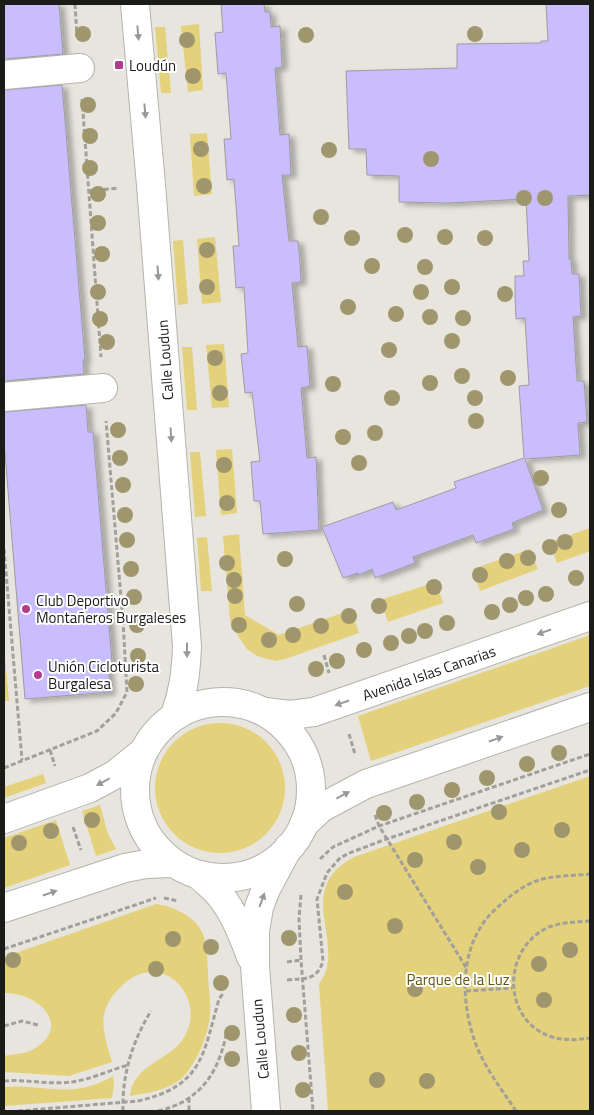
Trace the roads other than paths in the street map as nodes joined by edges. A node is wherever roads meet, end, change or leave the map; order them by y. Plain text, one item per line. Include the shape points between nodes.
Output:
1 (135, 4) edge
2 (80, 68) road end
3 (4, 75) edge
4 (103, 388) road end
5 (4, 397) edge
6 (590, 616) edge
7 (590, 707) edge
8 (265, 712) junction
9 (175, 715) junction
10 (142, 753) junction
11 (4, 819) edge
12 (304, 824) junction
13 (288, 848) junction
14 (173, 863) junction
15 (199, 875) junction
16 (4, 908) edge
17 (255, 975) junction
18 (266, 1111) edge

1 -> 9 main road, Calle Loudun via 187,646 182,696
2 - 3 main road
4 - 5 main road
6 -> 8 main road, Avenida Islas Canarias via 314,712 290,715
12 -> 7 main road via 321,808 366,784
8 - 9 main road via 243,704 220,701 197,705
8 - 12 main road via 283,724 306,760 311,781 310,803
9 - 10 main road via 151,738
10 -> 11 main road via 116,774 90,788
10 - 14 main road via 136,777 135,802 142,825 154,846
12 - 13 main road
13 - 15 main road via 274,862 256,871 218,878
17 -> 13 main road, Calle Loudun via 255,931 259,907
14 - 15 main road
16 -> 14 main road via 126,868
15 - 17 main road, Calle Loudun via 219,894 231,912 242,933
17 - 18 main road, Calle Loudun

